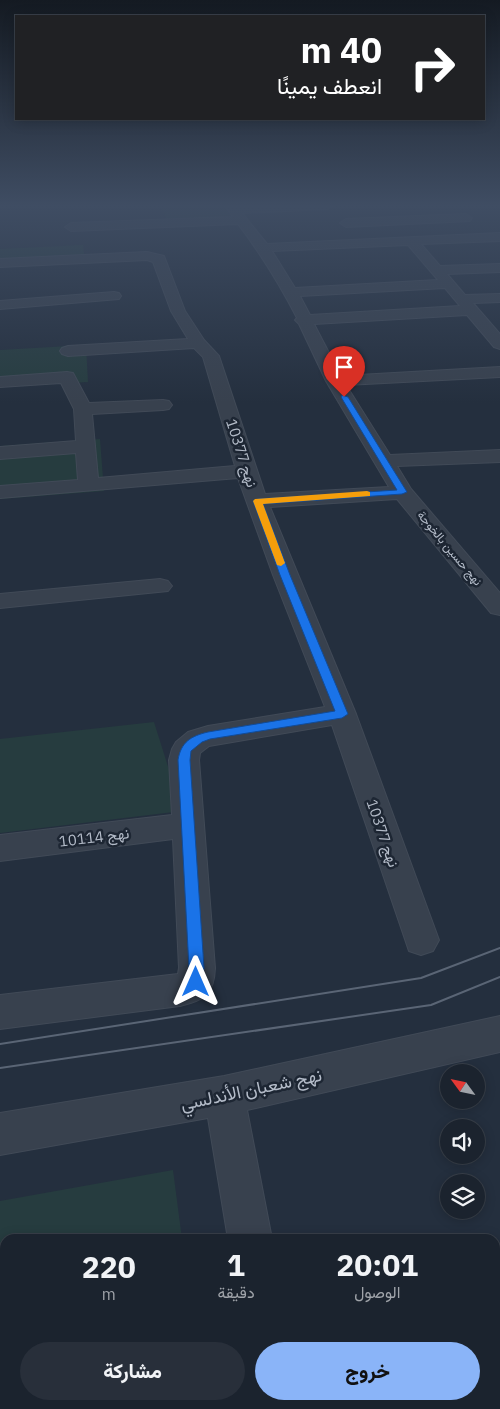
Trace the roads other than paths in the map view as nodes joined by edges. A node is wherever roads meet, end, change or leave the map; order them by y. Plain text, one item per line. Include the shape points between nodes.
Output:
1 (164, 272) edge
2 (278, 272) edge
3 (439, 272) edge
4 (449, 284) junction
5 (291, 292) junction
6 (114, 296) dead end
7 (500, 298) edge
8 (0, 305) edge
9 (468, 305) junction
10 (303, 320) junction
11 (494, 330) edge
12 (198, 343) junction
13 (500, 344) edge
14 (68, 351) dead end
15 (500, 372) edge
16 (335, 381) junction
17 (0, 382) edge
18 (163, 405) dead end
19 (83, 410) junction
20 (86, 446) junction
21 (0, 453) edge
22 (500, 456) edge
23 (383, 461) junction
24 (246, 471) junction
25 (88, 485) junction
26 (0, 492) edge
27 (402, 492) junction
28 (258, 501) junction
29 (160, 586) dead end
30 (0, 601) edge
31 (500, 608) edge
32 (342, 714) junction
33 (187, 825) junction
34 (0, 848) edge
35 (421, 940) dead end
36 (0, 1012) edge
37 (500, 1034) edge
38 (224, 1096) junction
39 (0, 1134) edge
40 (249, 1234) edge

1 - 12 street, نهج 10377 via 178,311
2 - 5 street, نهج حسين بالخوجة
3 - 4 street
4 - 5 street
4 - 9 street
5 - 10 street, نهج حسين بالخوجة
6 - 8 street
7 - 9 street
9 - 10 street
9 - 11 street
10 - 16 street, نهج حسين بالخوجة
11 - 13 street
12 - 14 street
12 - 24 street, نهج 10377 via 210,356
15 - 16 street
16 - 23 street, نهج حسين بالخوجة
17 - 19 street via 67,377
18 - 19 street
19 - 20 street
20 - 21 street
20 - 25 street
22 - 23 street
23 - 27 street, نهج حسين بالخوجة
24 - 25 street
24 - 28 street, نهج 10377
25 - 26 street
27 - 28 street
27 - 31 street, نهج حسين بالخوجة
28 - 32 street, نهج 10377
29 - 30 street
32 - 33 street via 208,736 191,744 184,754
32 - 35 street, نهج 10377
33 - 34 street, نهج 10114
33 - 36 street via 196,982 180,990
37 - 38 street, نهج شعبان الأندلسي
38 - 39 street, نهج شعبان الأندلسي
38 - 40 street

